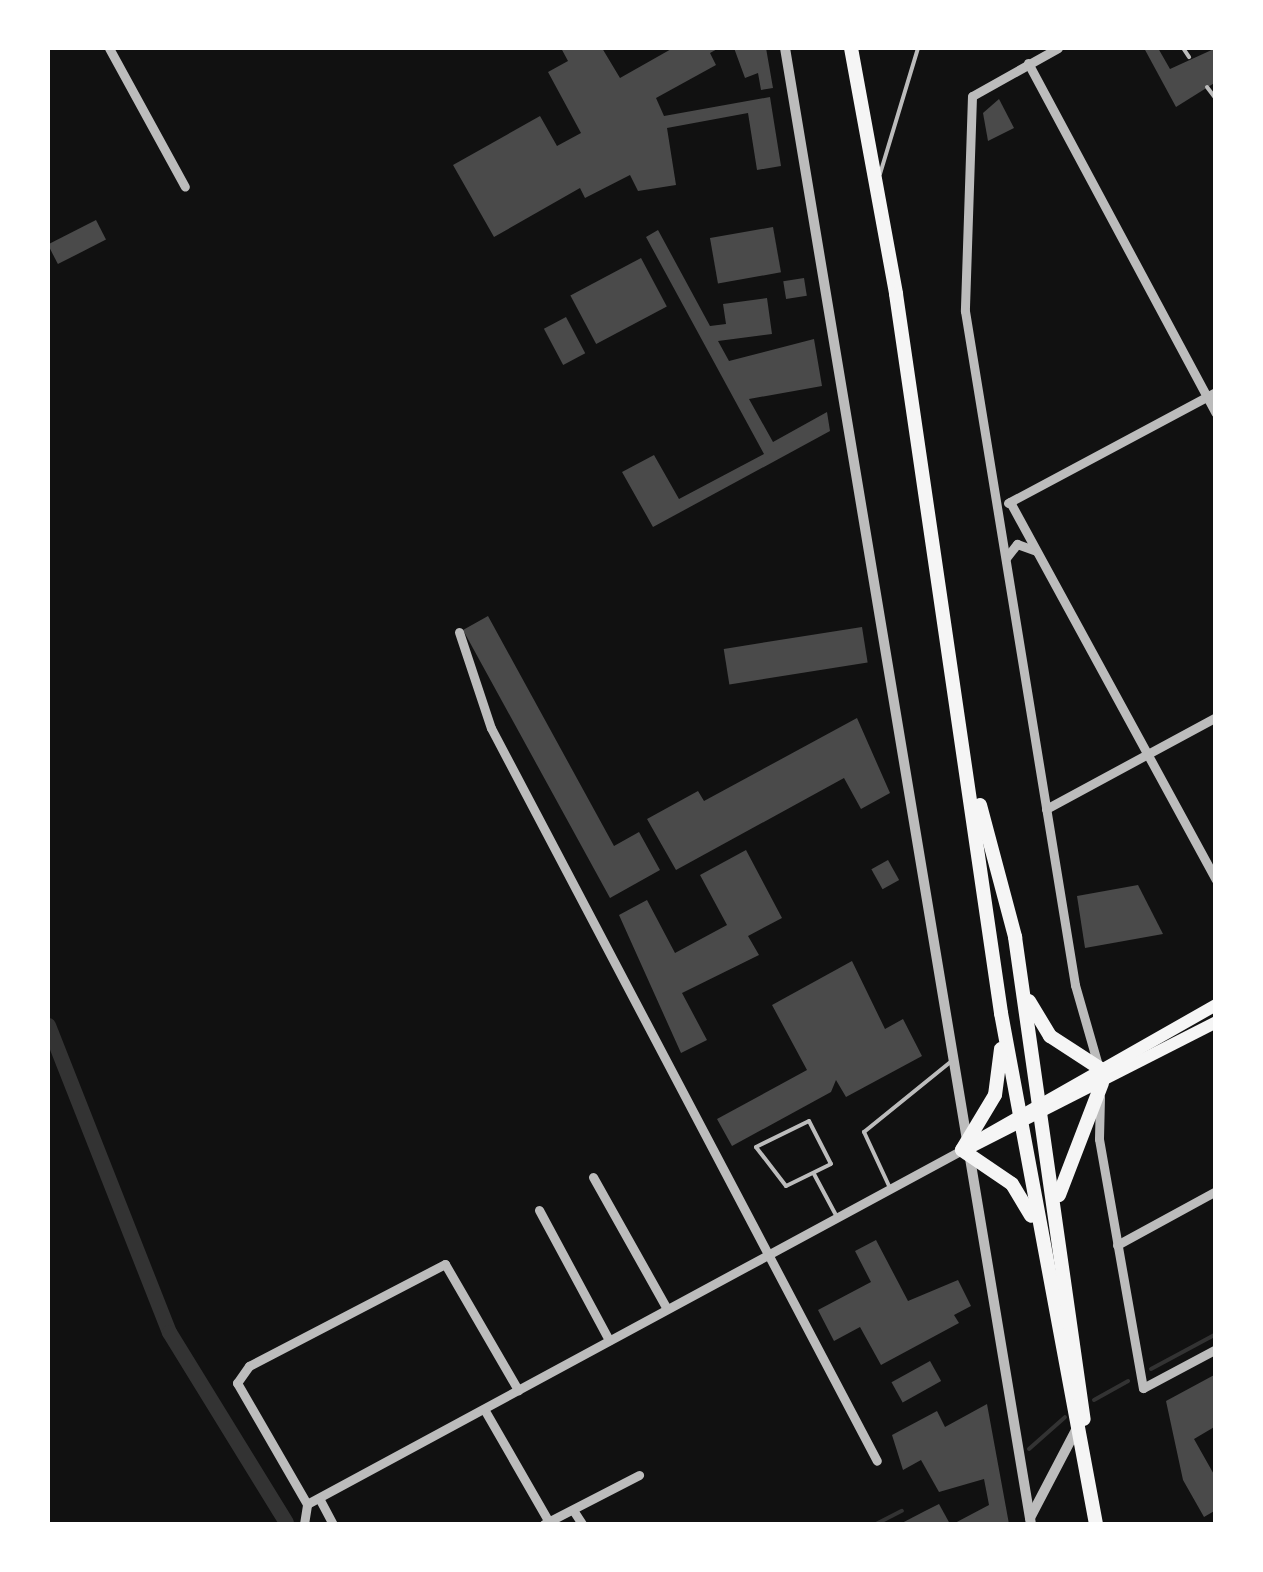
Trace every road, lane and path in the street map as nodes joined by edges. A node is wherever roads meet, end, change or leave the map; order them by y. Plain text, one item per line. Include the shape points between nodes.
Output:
1 (109, 48) edge
2 (785, 48) edge
3 (850, 48) edge
4 (918, 48) edge
5 (1058, 48) edge
6 (1184, 48) edge
7 (1189, 56) dead end
8 (1028, 62) junction
9 (1208, 87) dead end
10 (1216, 99) edge
11 (185, 187) dead end
12 (878, 189) junction
13 (1211, 394) edge
14 (1216, 413) edge
15 (1010, 502) junction
16 (997, 509) junction
17 (1038, 552) junction
18 (1006, 560) junction
19 (459, 632) dead end
20 (1216, 717) edge
21 (1147, 754) junction
22 (968, 766) junction
23 (1046, 809) junction
24 (1216, 880) edge
25 (1022, 985) junction
26 (1216, 1005) edge
27 (1002, 1013) junction
28 (1216, 1022) edge
29 (954, 1060) junction
30 (1100, 1076) junction
31 (1040, 1108) junction
32 (1019, 1119) junction
33 (962, 1150) junction
34 (814, 1174) junction
35 (593, 1177) dead end
36 (890, 1189) junction
37 (1216, 1192) edge
38 (539, 1210) dead end
39 (1057, 1216) junction
40 (836, 1217) junction
41 (1038, 1229) junction
42 (1117, 1245) junction
43 (770, 1254) junction
44 (668, 1309) junction
45 (610, 1340) junction
46 (1216, 1348) edge
47 (518, 1390) junction
48 (484, 1409) junction
49 (1078, 1424) junction
50 (877, 1461) dead end
51 (639, 1475) dead end
52 (1089, 1484) junction
53 (318, 1498) junction
54 (307, 1504) junction
55 (574, 1510) junction
56 (1031, 1521) edge
57 (546, 1523) edge
58 (304, 1524) edge
59 (334, 1524) edge
60 (582, 1524) edge
61 (1096, 1524) edge

1 - 11 street
2 - 29 street
3 - 12 highway
4 - 12 lane
5 - 8 street
6 - 7 lane
8 - 13 street
8 - 16 street via 974,92 965,311
9 - 10 lane
12 - 22 highway
13 - 14 street
13 - 15 street
15 - 16 street
15 - 17 street
16 - 18 street
17 - 18 street via 1017,544
17 - 21 street
18 - 23 street
19 - 43 street via 492,728
20 - 21 street
21 - 23 street
21 - 24 street
22 - 25 highway
22 - 27 highway
23 - 30 street
25 - 30 highway via 1050,1036
25 - 31 highway
26 - 30 main road
27 - 32 highway
27 - 33 highway via 994,1095
28 - 30 main road
29 - 33 street
29 - 36 lane via 915,1082 864,1132
30 - 31 main road
30 - 39 highway via 1065,1163
30 - 42 street via 1098,1138
31 - 32 main road
31 - 39 highway
32 - 33 main road
32 - 41 highway
33 - 36 street
33 - 41 highway via 1012,1184
33 - 56 street
34 - 34 lane via 831,1161 809,1121 756,1147 780,1183
34 - 40 lane
35 - 44 street
36 - 40 street
37 - 42 street
38 - 45 street
39 - 52 highway
40 - 43 street
41 - 49 highway
42 - 46 street via 1143,1388
43 - 44 street
43 - 50 street
44 - 45 street
45 - 47 street
47 - 48 street
47 - 54 street via 445,1264 249,1366 236,1383
48 - 53 street
48 - 57 street
49 - 52 highway
49 - 56 street
51 - 55 street
52 - 61 highway
53 - 54 street
53 - 59 street
54 - 58 street
55 - 57 street
55 - 60 street

